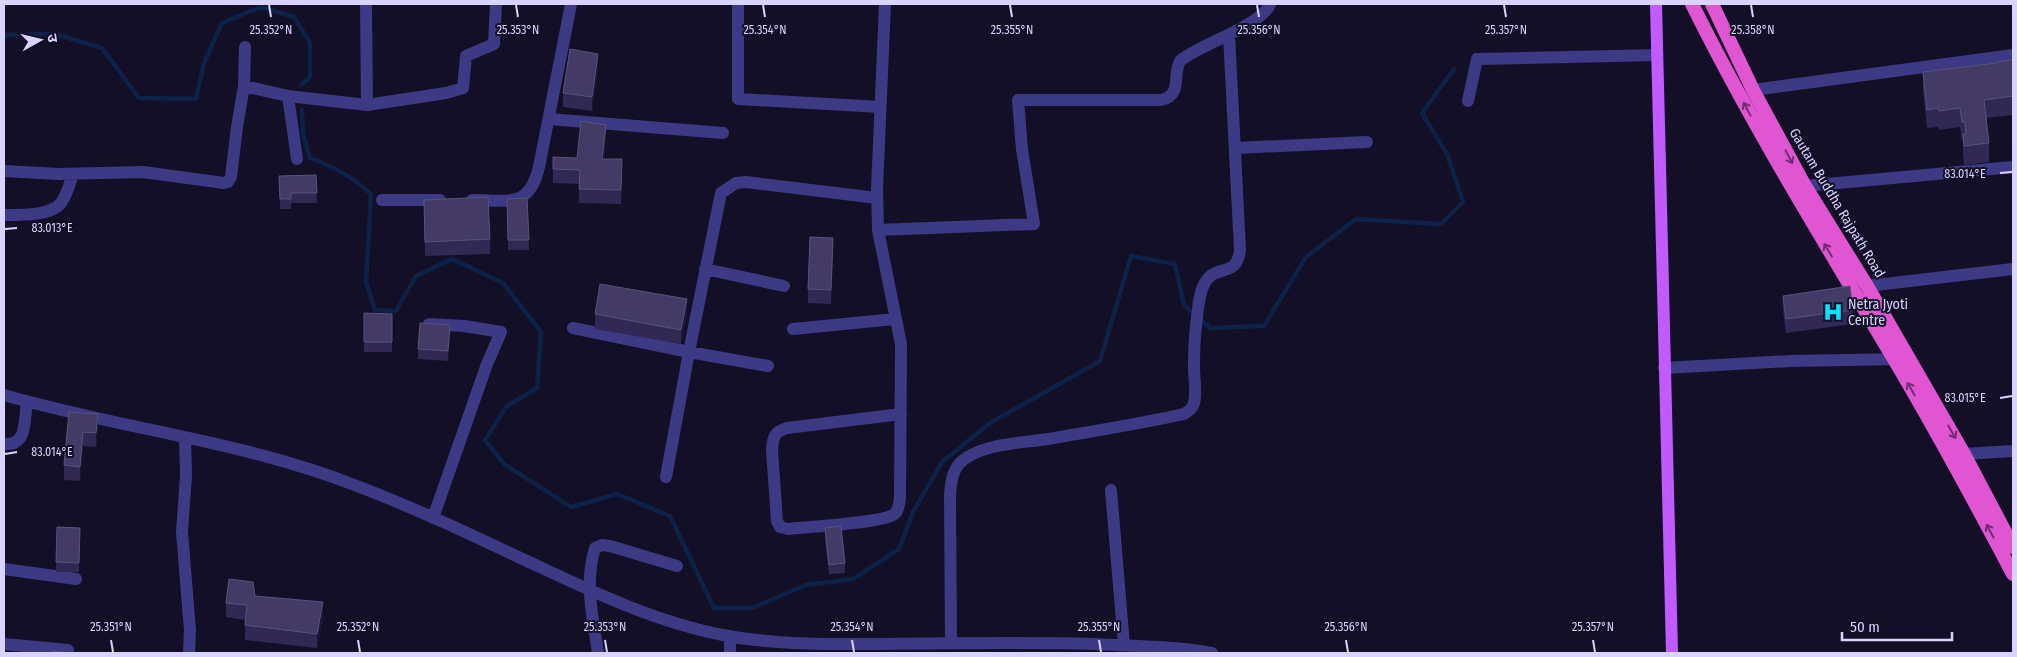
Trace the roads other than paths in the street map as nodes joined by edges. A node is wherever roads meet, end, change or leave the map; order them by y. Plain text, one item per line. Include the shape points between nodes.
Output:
1 (366, 4) edge
2 (496, 4) edge
3 (571, 4) edge
4 (738, 4) edge
5 (885, 4) edge
6 (1270, 4) edge
7 (1656, 4) edge
8 (1692, 4) edge
9 (1712, 4) edge
10 (1229, 35) junction
11 (245, 47) dead end
12 (1657, 54) junction
13 (2013, 55) edge
14 (244, 86) junction
15 (1753, 90) junction
16 (288, 96) junction
17 (1468, 101) dead end
18 (367, 105) junction
19 (880, 107) junction
20 (549, 119) junction
21 (723, 133) dead end
22 (1367, 142) dead end
23 (1235, 148) junction
24 (297, 159) dead end
25 (2013, 167) edge
26 (4, 171) edge
27 (74, 174) junction
28 (1805, 186) junction
29 (878, 198) junction
30 (382, 200) dead end
31 (4, 215) edge
32 (878, 230) junction
33 (706, 269) junction
34 (2013, 269) edge
35 (784, 286) dead end
36 (1867, 286) junction
37 (896, 319) junction
38 (429, 324) edge
39 (573, 328) dead end
40 (793, 329) dead end
41 (689, 352) junction
42 (1908, 358) junction
43 (1894, 359) junction
44 (768, 366) dead end
45 (1664, 368) junction
46 (4, 395) edge
47 (27, 402) junction
48 (901, 414) junction
49 (185, 437) junction
50 (4, 444) edge
51 (2013, 451) edge
52 (1964, 454) junction
53 (666, 477) dead end
54 (1112, 490) dead end
55 (433, 518) junction
56 (2013, 547) edge
57 (677, 566) dead end
58 (4, 569) edge
59 (2013, 574) edge
60 (76, 579) dead end
61 (589, 590) junction
62 (730, 636) junction
63 (951, 643) junction
64 (4, 644) edge
65 (1124, 645) junction
66 (903, 648) edge
67 (1018, 648) edge
68 (68, 650) dead end
69 (189, 653) edge
70 (598, 653) edge
71 (730, 653) edge
72 (1212, 653) edge
73 (1672, 653) edge

1 - 18 street
2 - 18 street via 494,44 466,56 463,88
3 - 20 street
4 - 19 street via 738,99
5 - 19 street
6 - 10 street via 1266,12
7 - 12 main road
43 -> 8 highway via 1787,182
9 - 15 highway, Gautam Buddha Rajpath Road
10 - 23 street
10 - 32 street via 1180,61 1173,95 1169,98 1018,100 1034,224
11 - 14 street
12 - 17 street via 1477,60
12 - 45 main road
13 - 15 street
14 - 16 street
14 - 27 street via 228,182 143,172
15 -> 28 highway, Gautam Buddha Rajpath Road
16 - 18 street
16 - 24 street
19 - 29 street
20 - 21 street
20 - 30 street via 536,181 524,196 512,200
22 - 23 street
23 - 63 street via 1239,257 1234,267 1216,273 1206,280 1203,287 1196,327 1195,397 1190,411 1139,424 993,448 965,458 952,477 950,494
25 - 28 street
26 - 27 street
27 - 31 street via 60,204 52,210
28 - 36 highway, Gautam Buddha Rajpath Road
29 - 32 street
29 - 33 street via 736,183 721,193
32 - 37 street
33 - 35 street
33 - 41 street
34 - 36 street
36 - 42 highway, Gautam Buddha Rajpath Road
37 - 40 street
37 - 48 street via 901,344
38 - 55 street via 501,332
39 - 41 street
41 - 44 street
41 - 53 street
42 - 43 street
42 -> 52 highway, Gautam Buddha Rajpath Road
43 - 45 street
59 -> 43 highway
45 - 73 main road
46 - 47 street
47 - 49 street
47 - 50 street via 22,439 17,443
48 - 48 street via 900,498 895,513 879,519 788,529 780,527 772,450 775,433 787,428
49 - 55 street via 277,458 355,485
49 - 69 street via 182,532
51 - 52 street
52 - 56 highway, Gautam Buddha Rajpath Road
54 - 65 street
55 - 61 street
57 - 61 street via 602,545 595,548 591,561
58 - 60 street
61 - 62 street via 693,628
61 - 70 street
62 - 66 street via 776,642
62 - 71 street
63 - 66 street
63 - 67 street
64 - 68 street
65 - 67 street
65 - 72 street via 1175,647

